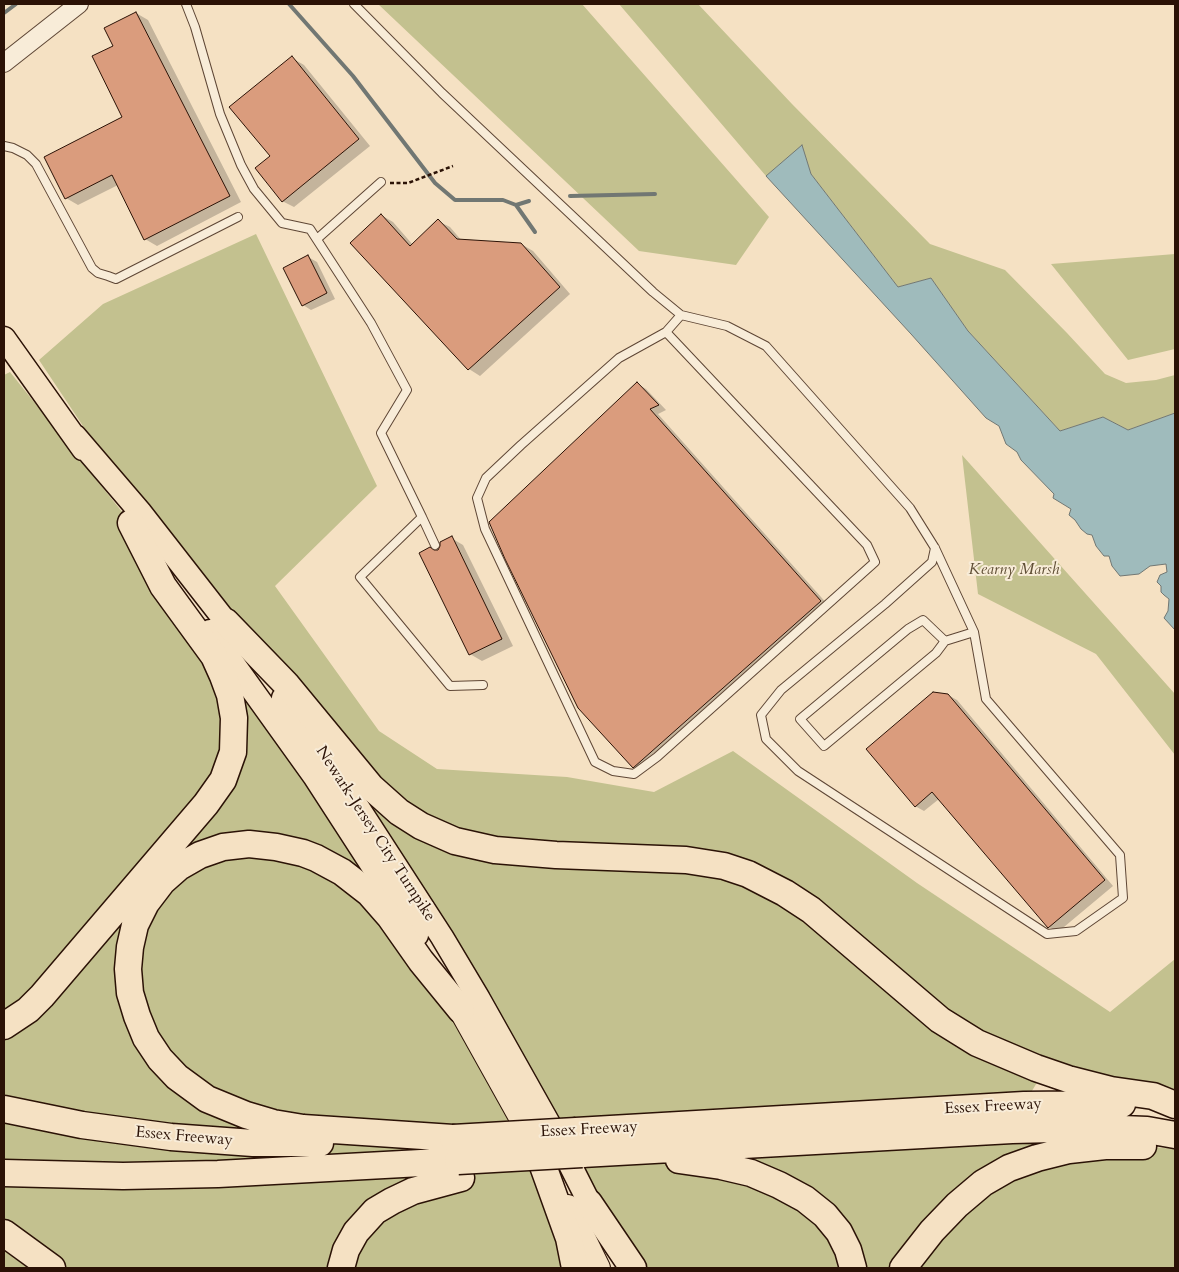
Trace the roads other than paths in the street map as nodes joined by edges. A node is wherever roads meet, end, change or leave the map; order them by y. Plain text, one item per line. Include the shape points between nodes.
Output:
1 (79, 4) edge
2 (186, 4) edge
3 (354, 4) edge
4 (4, 63) edge
5 (4, 146) edge
6 (381, 182) road end
7 (238, 217) dead end
8 (317, 239) junction
9 (681, 315) junction
10 (666, 332) junction
11 (4, 338) edge
12 (75, 436) junction
13 (422, 517) junction
14 (131, 523) junction
15 (435, 545) dead end
16 (935, 548) junction
17 (226, 622) junction
18 (974, 632) junction
19 (945, 641) junction
20 (483, 685) dead end
21 (461, 1010) junction
22 (4, 1026) edge
23 (1175, 1105) edge
24 (4, 1109) edge
25 (1175, 1110) edge
26 (1175, 1135) edge
27 (533, 1138) junction
28 (628, 1139) junction
29 (1175, 1150) edge
30 (458, 1159) junction
31 (4, 1172) edge
32 (589, 1203) junction
33 (4, 1233) edge
34 (52, 1268) edge
35 (340, 1268) edge
36 (575, 1268) edge
37 (598, 1268) edge
38 (621, 1268) edge
39 (633, 1268) edge
40 (853, 1268) edge
41 (903, 1268) edge

1 - 4 street
2 - 8 lane via 220,114 254,189 282,223 310,229
3 - 9 lane via 442,93 652,292
5 - 7 lane via 27,155 36,164 92,268 116,279
6 - 8 lane
8 - 13 lane via 371,323 407,390 381,433
9 - 10 lane
9 - 16 lane via 727,326 766,346 910,508
10 - 10 lane via 619,358 486,478 477,498 485,529 595,762 613,771 634,774 875,562 867,545
11 - 12 main road, Newark-Jersey City Turnpike
12 - 14 main road, Newark-Jersey City Turnpike
12 - 17 main road, Newark-Jersey City Turnpike via 141,513
13 - 15 lane
13 - 20 lane via 360,577 450,686
14 - 21 main road, Newark-Jersey City Turnpike via 314,776 384,882
14 - 22 highway via 163,586 208,647 223,676 234,712 233,752 223,780 206,804 42,996
16 - 18 lane
16 - 18 lane via 932,562 781,690 761,715 766,740 798,771 1047,934 1076,931 1123,898 1120,855 986,699
17 - 23 highway via 286,684 371,787 399,812 426,828 455,841 495,850 556,856 686,860 724,866 748,874 811,910 940,1020 977,1043 1068,1079 1153,1096
17 - 32 main road, Newark-Jersey City Turnpike via 339,777 422,904 516,1064
18 - 19 lane
19 - 19 lane via 923,620 800,719 824,746 936,653
21 - 27 highway, Newark-Jersey City Turnpike
21 - 30 highway via 369,893 330,865 282,848 236,845 211,851 166,878 146,903 136,925 128,958 133,1004 146,1038 177,1077 197,1092 232,1110 259,1119 324,1130 370,1132
24 - 30 highway, Essex Freeway via 116,1130 213,1141 329,1143
25 - 28 highway, Essex Freeway via 1124,1104 1054,1103
26 - 28 highway, Essex Freeway via 1124,1128 1060,1128
27 - 36 highway via 569,1238
27 - 37 highway, Newark-Jersey City Turnpike
28 - 30 highway, Essex Freeway, bridge
28 - 30 highway, Essex Freeway, bridge via 582,1154
28 - 40 highway via 736,1169 792,1191 816,1206 833,1223 844,1241
29 - 41 highway via 1132,1146 1086,1148 1051,1154 1009,1168 983,1183 956,1205
30 - 31 highway, Essex Freeway via 218,1174 123,1176
30 - 35 highway via 424,1187 375,1211 356,1232
32 - 38 main road, Newark-Jersey City Turnpike
32 - 39 highway
33 - 34 highway

